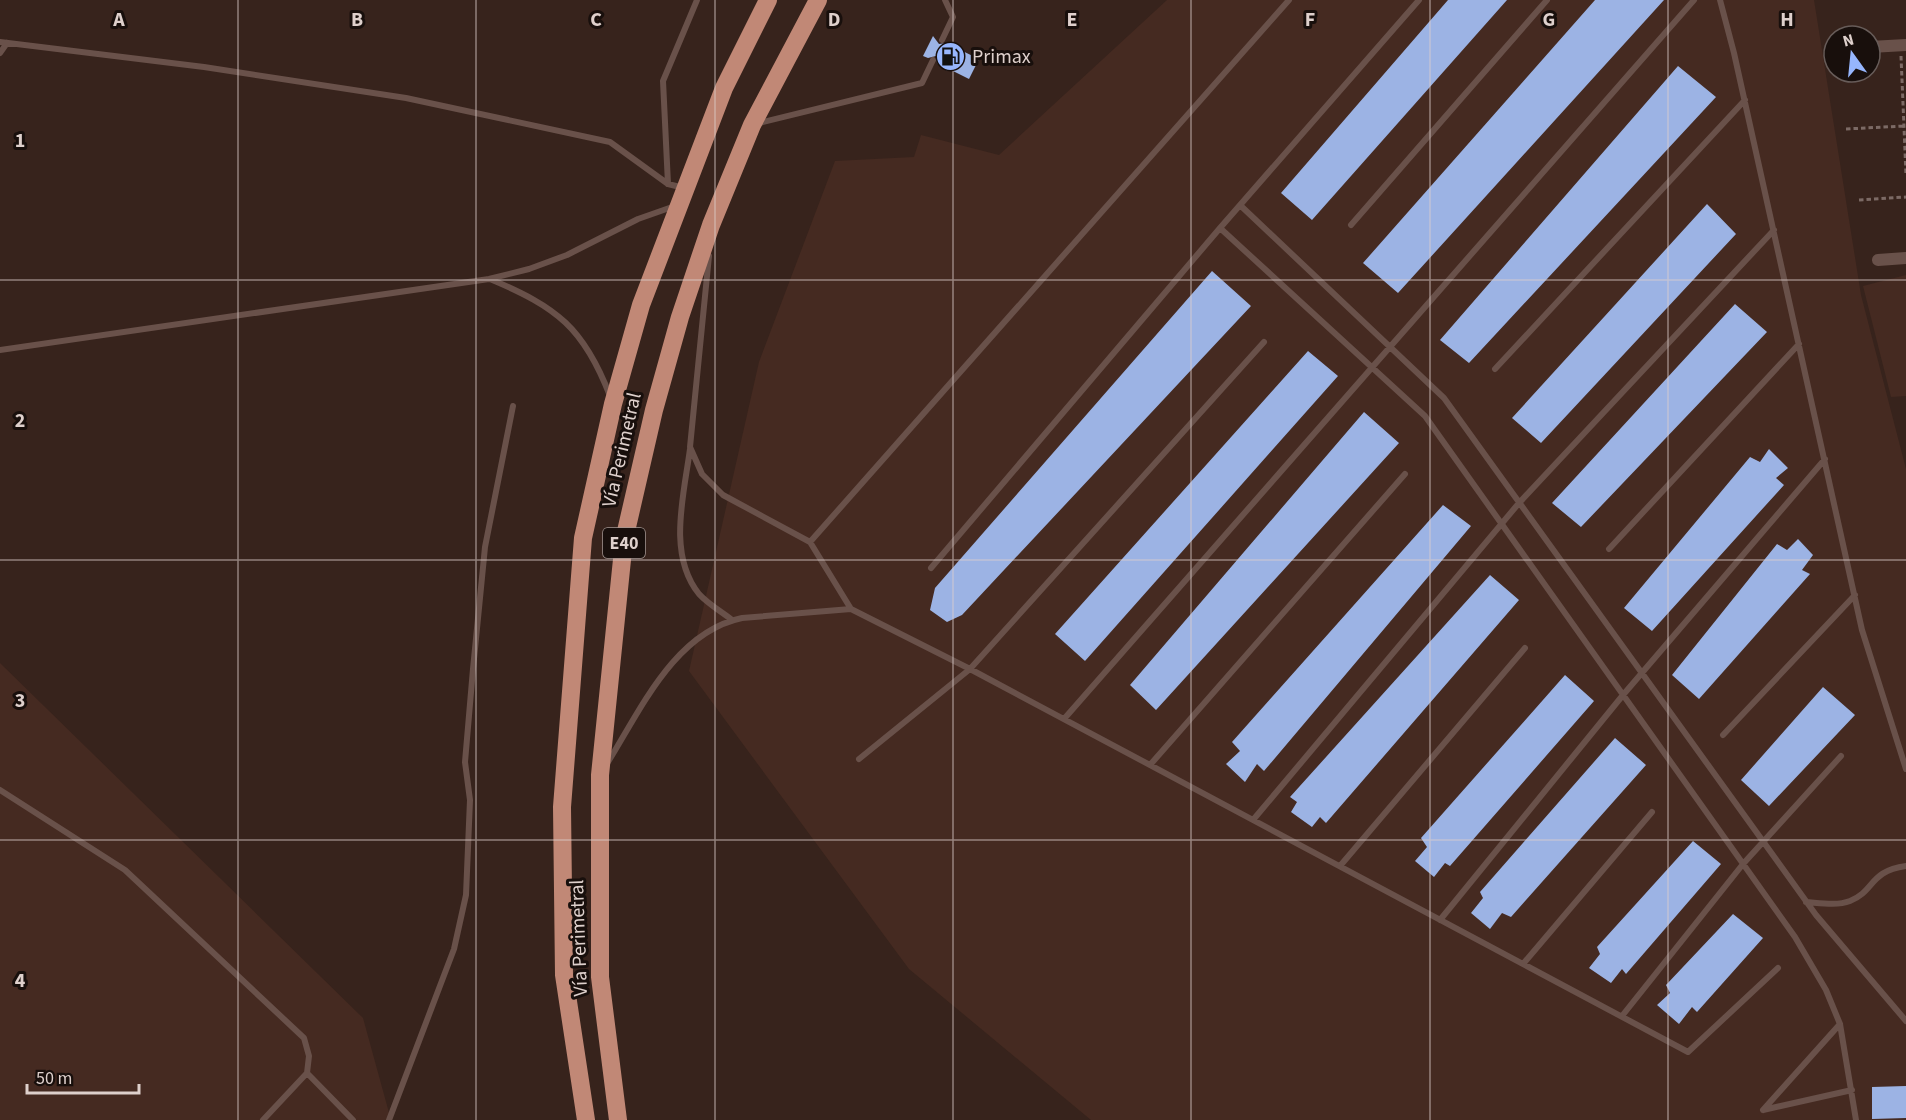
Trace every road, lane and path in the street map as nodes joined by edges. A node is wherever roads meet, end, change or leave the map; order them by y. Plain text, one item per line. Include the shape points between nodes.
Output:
1 (697, 0) edge
2 (768, 0) edge
3 (818, 0) edge
4 (945, 0) edge
5 (1289, 0) edge
6 (1419, 0) edge
7 (1547, 0) edge
8 (1694, 0) edge
9 (1720, 0) edge
10 (942, 40) dead end
11 (4, 42) edge
12 (1903, 45) edge
13 (1882, 46) edge
14 (0, 53) edge
15 (933, 60) dead end
16 (1745, 100) junction
17 (752, 125) junction
18 (1904, 126) junction
19 (1846, 129) dead end
20 (1906, 175) edge
21 (677, 192) junction
22 (1906, 197) edge
23 (1859, 200) dead end
24 (1241, 206) junction
25 (711, 225) junction
26 (1351, 225) dead end
27 (1220, 228) junction
28 (1774, 230) junction
29 (1906, 258) edge
30 (1878, 260) dead end
31 (489, 279) junction
32 (1264, 342) dead end
33 (1799, 344) junction
34 (1390, 348) junction
35 (0, 350) edge
36 (1372, 368) junction
37 (1494, 369) dead end
38 (613, 404) junction
39 (513, 406) dead end
40 (690, 447) junction
41 (1825, 459) junction
42 (1405, 474) dead end
43 (1520, 503) junction
44 (1502, 524) junction
45 (810, 542) junction
46 (1609, 549) dead end
47 (931, 568) dead end
48 (1855, 595) junction
49 (851, 609) junction
50 (732, 620) junction
51 (1525, 648) dead end
52 (970, 669) junction
53 (1642, 674) junction
54 (1623, 695) junction
55 (1064, 719) junction
56 (1723, 735) dead end
57 (1841, 756) dead end
58 (859, 759) dead end
59 (1150, 765) junction
60 (1906, 769) edge
61 (600, 775) junction
62 (1, 792) edge
63 (1653, 812) dead end
64 (1253, 820) junction
65 (1763, 842) junction
66 (1743, 864) junction
67 (1340, 866) junction
68 (1906, 866) edge
69 (1806, 902) junction
70 (1440, 920) junction
71 (1523, 964) junction
72 (1778, 968) dead end
73 (1622, 1017) junction
74 (1906, 1021) edge
75 (1840, 1024) junction
76 (308, 1073) junction
77 (1852, 1090) junction
78 (263, 1120) edge
79 (353, 1120) edge
80 (389, 1120) edge
81 (586, 1120) edge
82 (618, 1120) edge
83 (1856, 1120) edge

1 - 21 lane via 663,81
2 - 21 highway, Vía Perimetral / E40
3 - 17 highway, Vía Perimetral / E40
4 - 10 lane via 953,17
5 - 45 lane
6 - 24 lane
7 - 26 lane
8 - 34 lane
9 - 16 lane
11 - 14 lane
11 - 21 lane via 204,66 406,98 610,142
12 - 13 street
12 - 18 path
15 - 17 lane via 922,83
16 - 28 lane
16 - 37 lane
17 - 25 highway, Vía Perimetral / E40
18 - 19 path
18 - 20 path
21 - 31 lane via 638,219 567,255
21 - 38 highway, Vía Perimetral / E40
22 - 23 path
24 - 27 lane
24 - 34 lane
25 - 40 lane
25 - 61 highway, Vía Perimetral / E40 via 654,410 624,540
27 - 36 lane
27 - 47 lane
28 - 33 lane
28 - 43 lane
29 - 30 street
31 - 35 lane
31 - 38 lane via 532,297 569,324 597,361
32 - 52 lane
33 - 41 lane
33 - 46 lane
34 - 36 lane
34 - 43 lane via 1443,398
36 - 44 lane via 1425,416
36 - 55 lane
38 - 81 highway, Vía Perimetral / E40 via 583,538 562,807 564,975
39 - 80 lane via 485,547 473,669 465,762 470,800 466,895 454,949
40 - 45 lane via 702,474 723,495
40 - 50 lane via 680,537 685,568 700,594
41 - 48 lane
41 - 53 lane
42 - 59 lane
43 - 44 lane
43 - 53 lane
44 - 54 lane
44 - 64 lane
45 - 49 lane
48 - 56 lane
48 - 60 lane
49 - 50 lane
49 - 52 lane
50 - 61 lane via 699,639 662,675
51 - 67 lane
52 - 55 lane
52 - 58 lane
53 - 54 lane
53 - 65 lane
54 - 66 lane
54 - 70 lane
55 - 59 lane
57 - 65 lane
59 - 64 lane
61 - 82 highway, Vía Perimetral / E40 via 600,977
62 - 76 lane via 125,870 304,1038
63 - 71 lane
64 - 67 lane
65 - 66 lane
65 - 69 lane
66 - 73 lane
66 - 75 lane via 1795,937 1826,990
67 - 70 lane
68 - 69 lane via 1880,873 1850,900
69 - 74 lane
70 - 71 lane
71 - 73 lane
72 - 73 lane via 1688,1052
75 - 77 lane
75 - 77 lane via 1763,1110
76 - 78 lane
76 - 79 lane
77 - 83 lane

